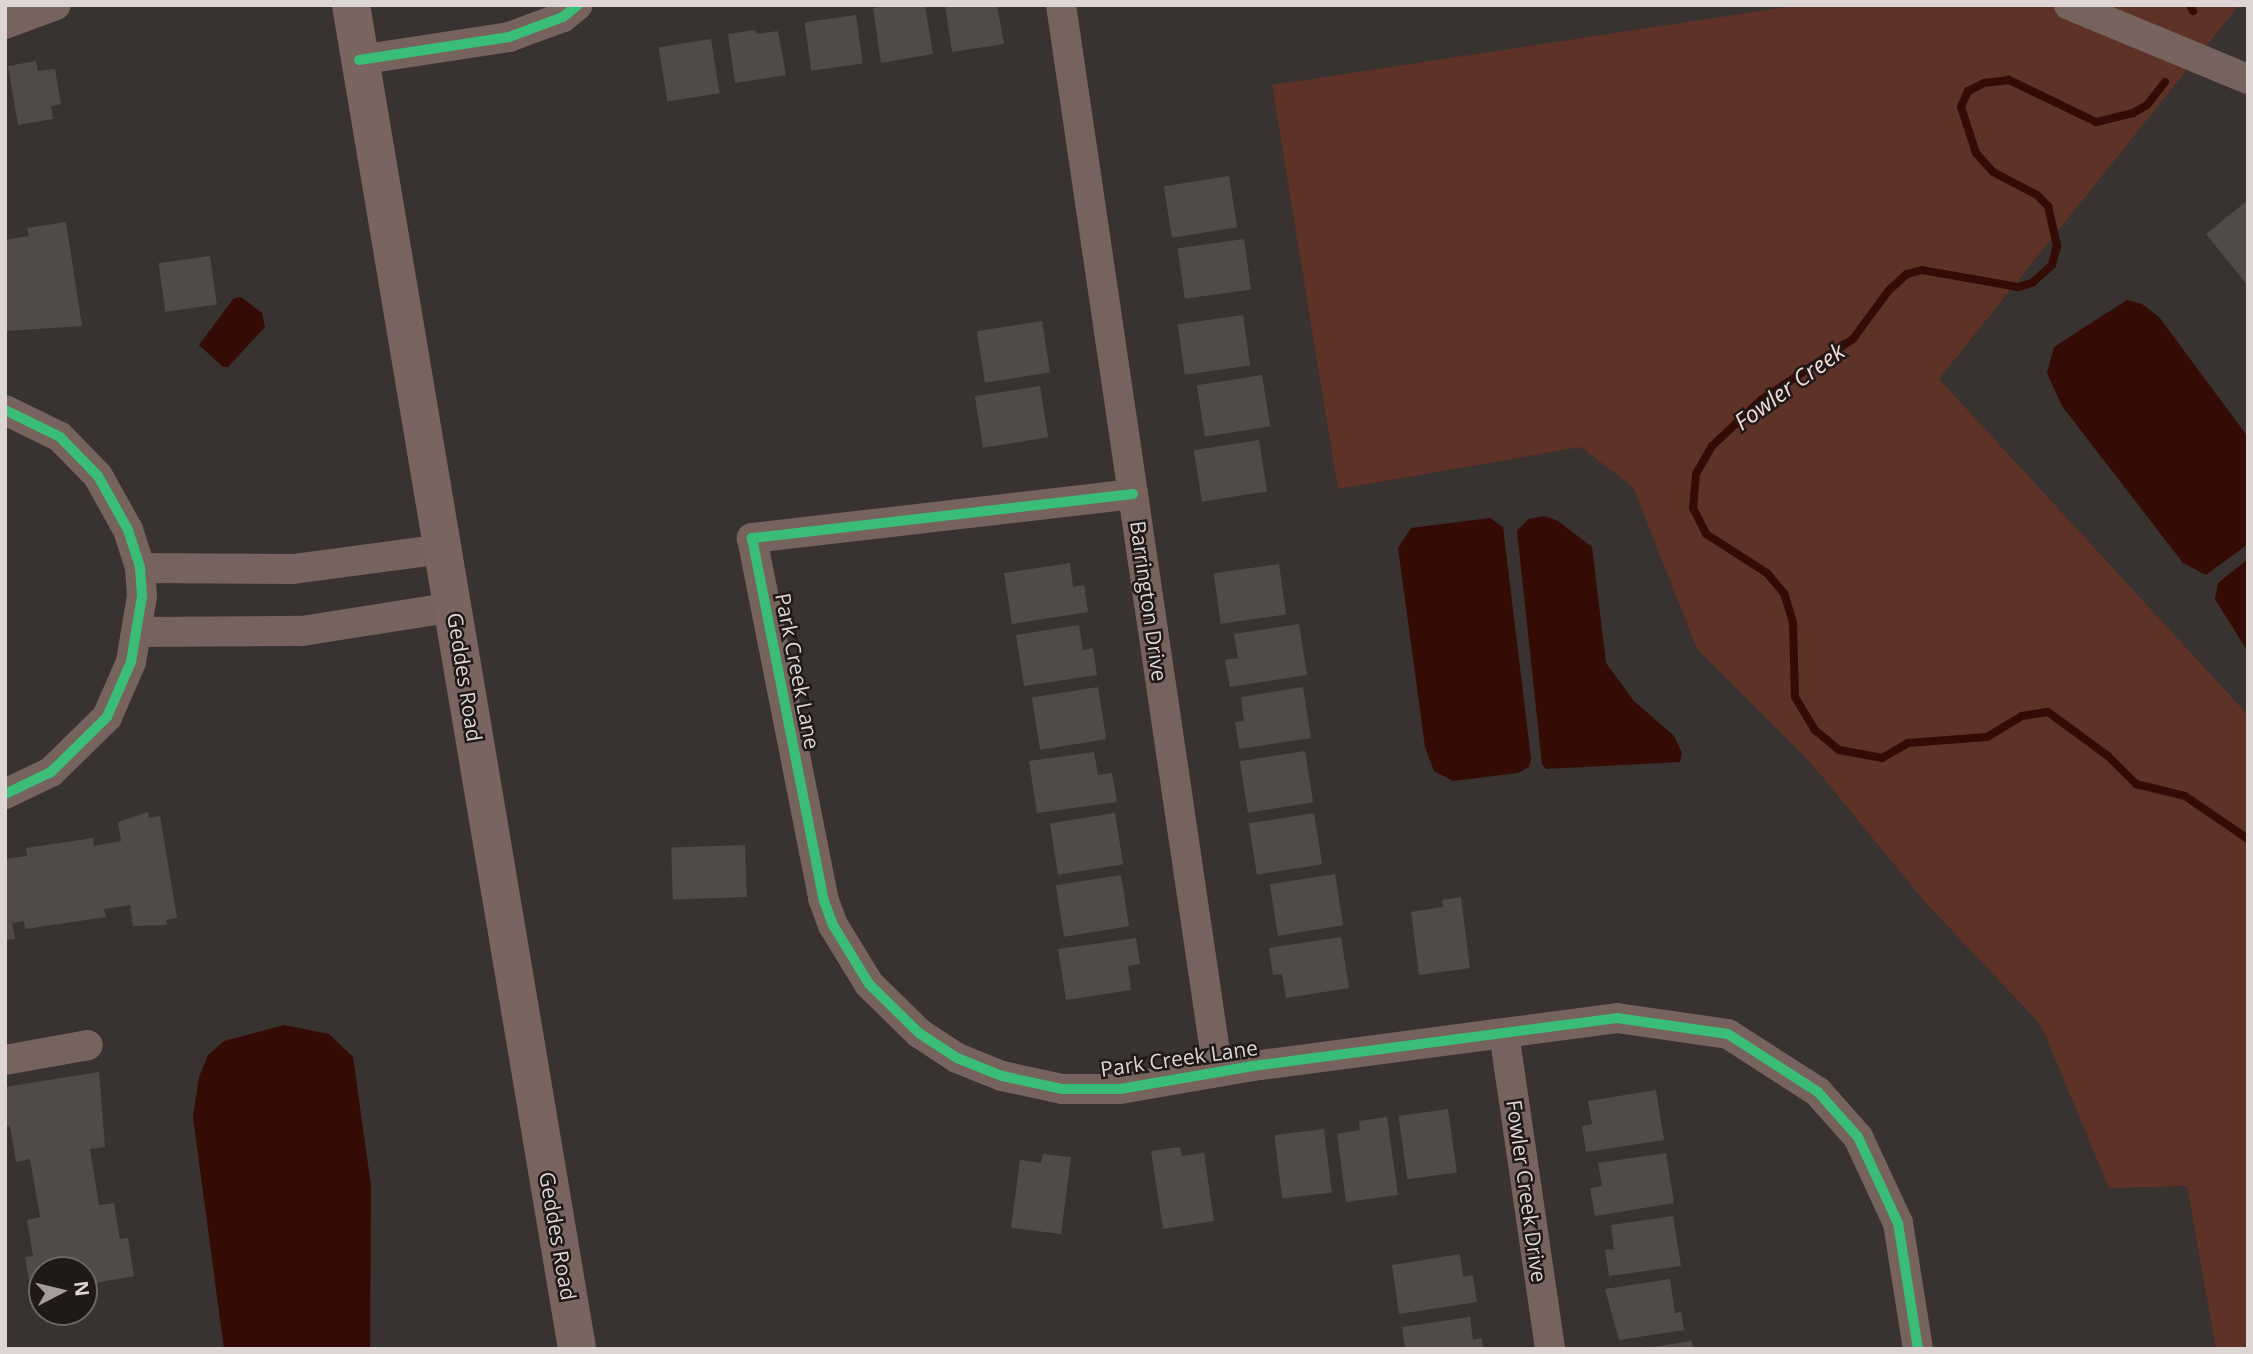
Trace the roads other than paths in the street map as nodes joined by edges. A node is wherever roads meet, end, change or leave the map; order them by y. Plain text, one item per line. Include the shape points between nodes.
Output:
1 (56, 5) edge
2 (351, 5) edge
3 (578, 5) edge
4 (1061, 5) edge
5 (2069, 5) edge
6 (5, 24) edge
7 (359, 60) junction
8 (2248, 79) edge
9 (5, 410) edge
10 (1133, 494) junction
11 (443, 549) junction
12 (141, 582) junction
13 (453, 607) junction
14 (140, 632) junction
15 (5, 794) edge
16 (1504, 1033) junction
17 (88, 1045) dead end
18 (5, 1060) edge
19 (1218, 1072) junction
20 (577, 1349) edge
21 (1550, 1349) edge
22 (1918, 1349) edge

1 - 6 street
2 - 7 main road, Geddes Road
3 - 7 street via 563,17 509,37
4 - 10 street, Barrington Drive
5 - 8 street
7 - 11 main road, Geddes Road
9 - 12 street via 61,437 98,476 128,530
10 - 19 street, Barrington Drive
10 - 19 street, Park Creek Lane via 752,538 823,898 833,925 869,984 940,1049 1031,1084 1086,1091 1120,1089
11 - 12 street via 293,569
11 - 13 main road, Geddes Road
12 - 14 street
13 - 14 street via 302,631
13 - 20 main road, Geddes Road
14 - 15 street via 107,717 51,772
16 - 19 street, Park Creek Lane
16 - 21 street, Fowler Creek Drive
16 - 22 street, Park Creek Lane via 1617,1018 1659,1021 1728,1034 1791,1070 1840,1113 1875,1167 1898,1223
17 - 18 street

